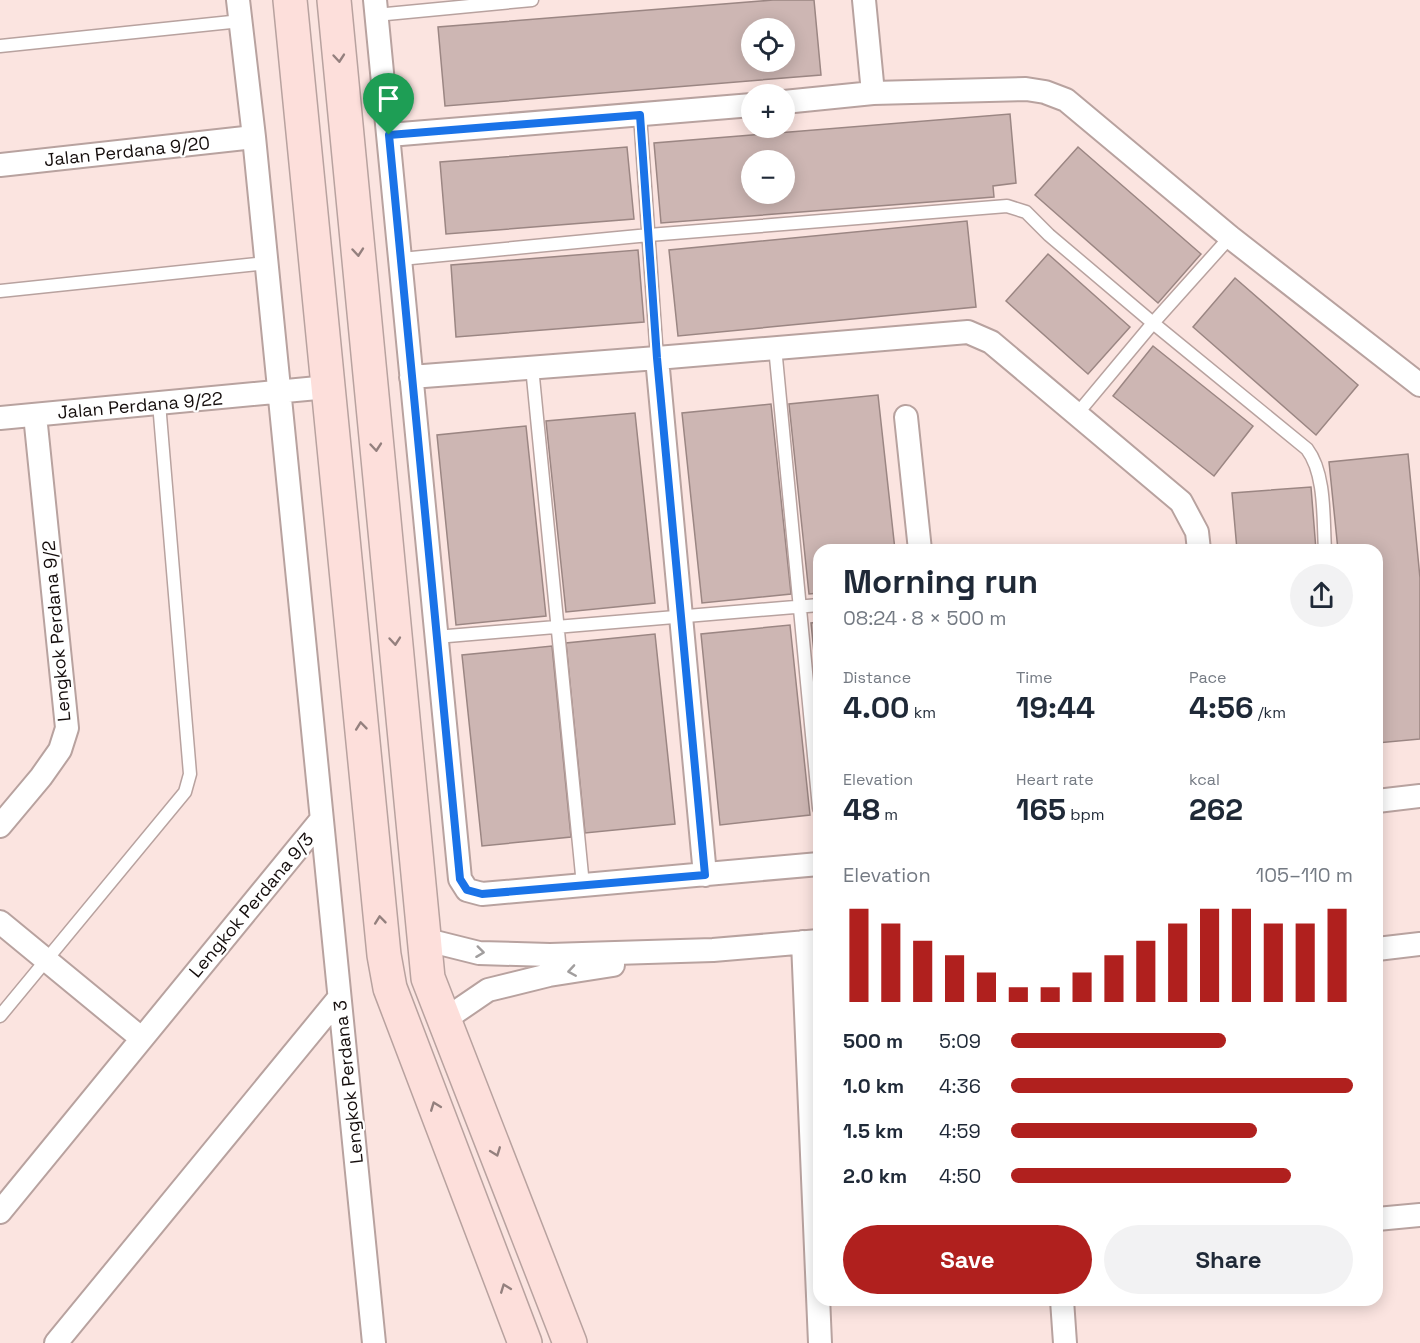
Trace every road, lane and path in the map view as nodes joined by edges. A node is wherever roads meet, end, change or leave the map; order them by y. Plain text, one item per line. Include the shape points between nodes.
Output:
1 (290, 0) edge
2 (334, 0) edge
3 (532, 0) edge
4 (864, 0) edge
5 (376, 8) edge
6 (240, 11) edge
7 (0, 46) edge
8 (873, 93) junction
9 (795, 101) edge
10 (741, 106) edge
11 (640, 115) junction
12 (389, 135) junction
13 (254, 137) junction
14 (0, 165) edge
15 (649, 235) junction
16 (1230, 237) junction
17 (400, 259) junction
18 (267, 263) junction
19 (0, 291) edge
20 (1153, 323) junction
21 (775, 347) junction
22 (657, 358) junction
23 (532, 367) junction
24 (411, 377) junction
25 (1420, 385) edge
26 (328, 387) junction
27 (280, 392) junction
28 (159, 403) junction
29 (1077, 414) junction
30 (35, 415) junction
31 (906, 417) dead end
32 (0, 418) edge
33 (919, 544) edge
34 (1198, 544) edge
35 (1325, 544) edge
36 (813, 605) edge
37 (801, 606) junction
38 (682, 616) junction
39 (558, 627) junction
40 (436, 637) junction
41 (813, 741) edge
42 (1420, 796) edge
43 (1383, 800) edge
44 (321, 820) junction
45 (0, 826) edge
46 (813, 865) edge
47 (705, 875) junction
48 (583, 885) junction
49 (0, 922) edge
50 (423, 939) junction
51 (811, 941) edge
52 (1420, 944) edge
53 (1383, 948) edge
54 (712, 950) junction
55 (46, 960) junction
56 (339, 998) junction
57 (813, 1013) edge
58 (0, 1016) edge
59 (444, 1020) junction
60 (141, 1038) junction
61 (0, 1212) edge
62 (1420, 1215) edge
63 (1383, 1218) edge
64 (819, 1306) edge
65 (1062, 1306) edge
66 (56, 1343) edge
67 (374, 1343) edge
68 (525, 1343) edge
69 (570, 1343) edge
70 (820, 1343) edge
71 (1065, 1343) edge

1 - 26 street
2 -> 50 street
3 - 5 lane
4 - 8 street
5 - 12 street
6 - 7 lane
6 - 13 street, Lengkok Perdana 9/3
8 - 9 street
8 - 16 street via 1026,89 1066,100
10 - 11 street
11 - 12 street
11 - 15 lane
12 - 17 street
13 - 14 street, Jalan Perdana 9/20
13 - 18 street, Lengkok Perdana 9/3
15 - 17 lane
15 - 20 lane via 1007,206 1026,212
15 - 22 lane
16 - 20 lane
16 - 25 street
17 - 24 street
18 - 19 lane
18 - 27 street, Lengkok Perdana 9/3
20 - 29 lane
20 - 35 lane via 1311,454 1320,480
21 - 22 street
21 - 29 street via 968,332 991,342
21 - 37 lane
22 - 23 street
22 - 38 street
23 - 24 street
23 - 39 lane
24 - 40 street
26 - 27 street, Jalan Perdana 9/22
68 -> 26 street via 390,988
27 - 28 street, Jalan Perdana 9/22
27 - 44 street, Lengkok Perdana 9/3
28 - 30 street, Jalan Perdana 9/22
28 - 55 lane via 190,774 185,792
29 - 34 street via 1181,502 1197,532
30 - 32 street, Jalan Perdana 9/22
30 - 45 street, Lengkok Perdana 9/2 via 67,728 60,750
31 - 33 street
36 - 37 lane
37 - 38 lane
37 - 41 lane
38 - 39 lane
38 - 47 street
39 - 40 lane
39 - 48 lane
40 - 48 street via 460,879 467,890 482,894
42 - 43 street
44 - 56 street, Lengkok Perdana 3
44 - 60 street, Lengkok Perdana 9/3
46 - 47 street
47 - 48 street
49 - 55 street
50 -> 54 street via 479,953
50 - 59 street via 428,978
51 - 54 street
51 - 57 street
52 - 53 street
54 -> 59 street via 549,975 488,990
55 - 58 lane
55 - 60 street
56 - 66 street
56 - 67 street, Lengkok Perdana 3
59 -> 69 street
60 - 61 street, Lengkok Perdana 9/3
62 - 63 street
64 - 70 street
65 - 71 street

